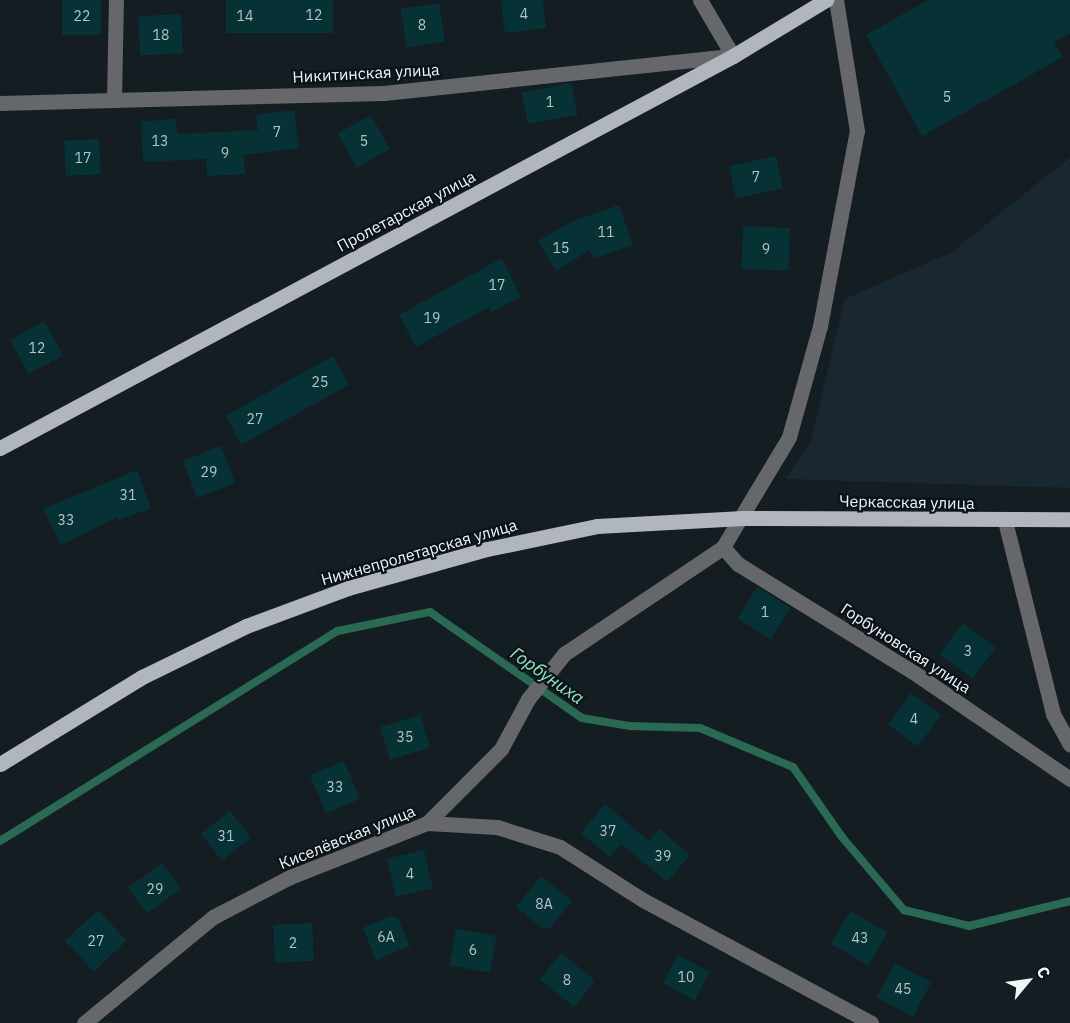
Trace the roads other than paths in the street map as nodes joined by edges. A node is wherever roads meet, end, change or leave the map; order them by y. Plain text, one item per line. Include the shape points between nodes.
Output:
1 (116, 0) edge
2 (700, 0) edge
3 (826, 0) edge
4 (836, 0) edge
5 (733, 56) junction
6 (114, 100) junction
7 (0, 104) edge
8 (0, 448) edge
9 (743, 518) junction
10 (1070, 519) edge
11 (1005, 521) junction
12 (723, 547) junction
13 (1070, 745) edge
14 (0, 764) edge
15 (1070, 779) edge
16 (428, 823) junction
17 (84, 1023) edge
18 (871, 1023) edge

1 - 6 street
2 - 5 street
3 - 5 main road, Пролетарская улица
4 - 9 street via 857,131 819,326 789,437
5 - 6 street, Никитинская улица via 384,93
5 - 8 main road, Пролетарская улица
6 - 7 street, Никитинская улица
9 - 11 main road, Черкасская улица
9 - 12 street
9 - 14 main road, Нижнепролетарская улица via 597,526 487,549 348,588 246,626 142,677
10 - 11 main road, Черкасская улица
11 - 13 street via 1053,714
12 - 15 street, Горбуновская улица via 738,564 920,676
12 - 16 street via 564,654 528,699 501,749
16 - 17 street, Киселёвская улица via 290,877 213,918
16 - 18 street, Киселёвская улица via 497,826 560,847 643,900

